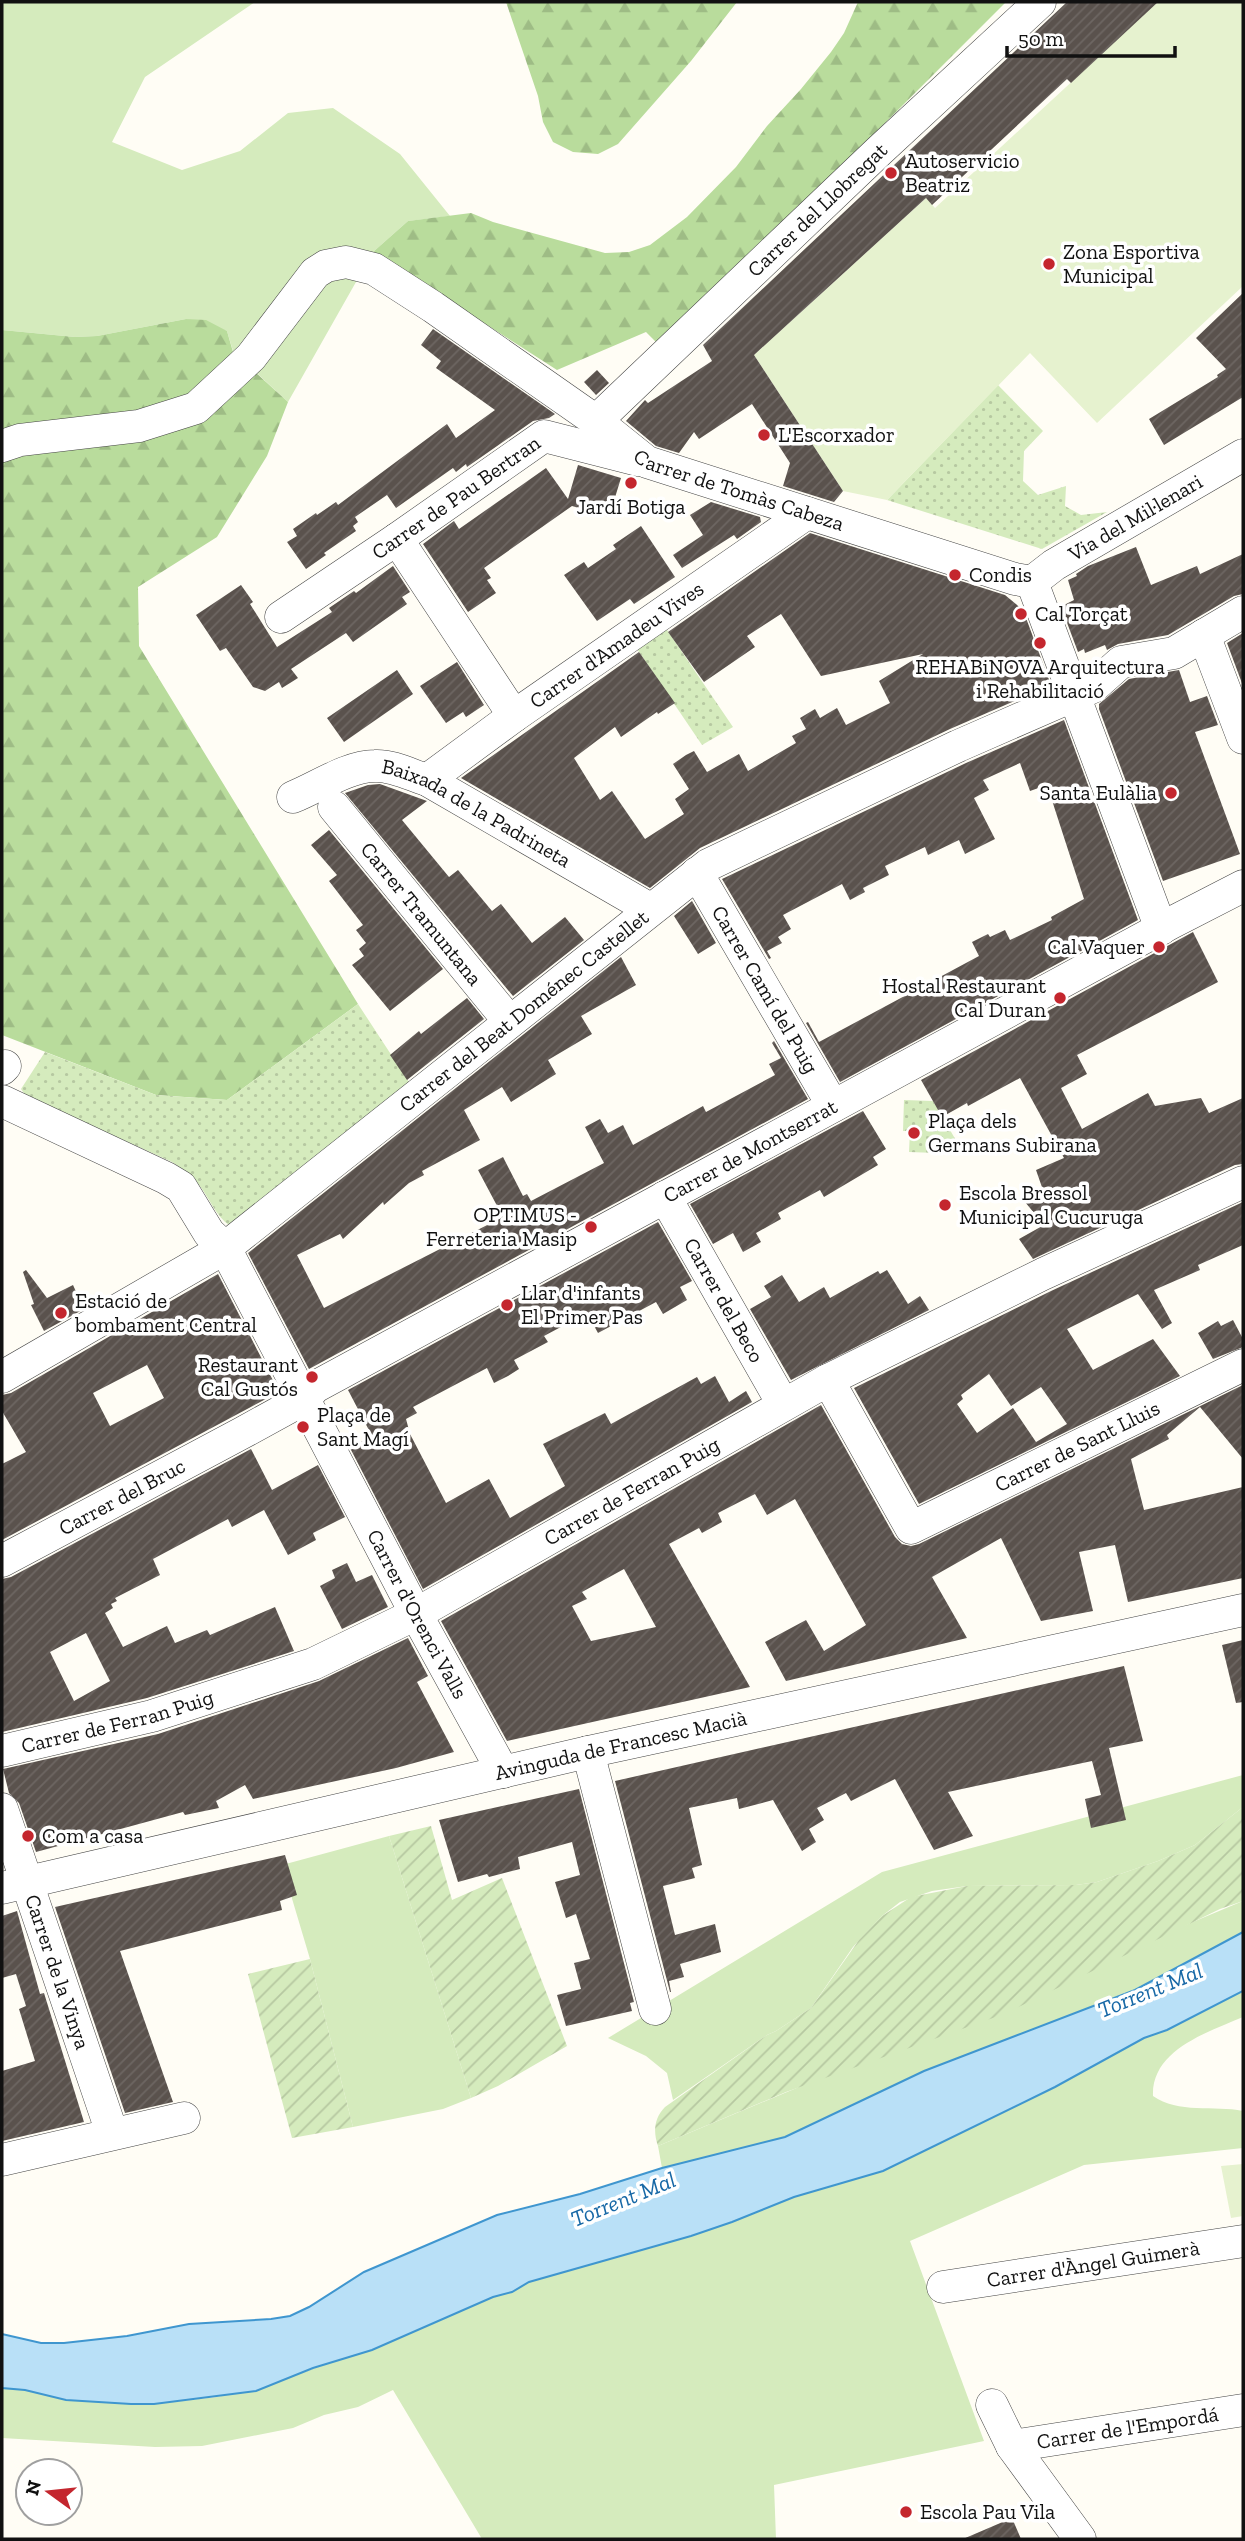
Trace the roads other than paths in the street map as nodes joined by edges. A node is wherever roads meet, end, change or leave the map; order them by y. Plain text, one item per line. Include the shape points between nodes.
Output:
1 (1040, 2) edge
2 (596, 421) junction
3 (2, 446) edge
4 (1243, 455) edge
5 (646, 462) junction
6 (807, 513) junction
7 (397, 539) junction
8 (1032, 582) junction
9 (1243, 612) edge
10 (281, 617) dead end
11 (1204, 635) junction
12 (1075, 695) junction
13 (514, 716) junction
14 (1243, 738) edge
15 (427, 780) junction
16 (293, 797) dead end
17 (334, 807) dead end
18 (697, 873) junction
19 (1242, 892) edge
20 (650, 909) junction
21 (1161, 929) junction
22 (509, 1021) junction
23 (2, 1101) edge
24 (833, 1106) junction
25 (1243, 1182) edge
26 (665, 1197) junction
27 (225, 1248) junction
28 (1243, 1365) edge
29 (2, 1377) edge
30 (828, 1380) junction
31 (304, 1399) junction
32 (783, 1404) junction
33 (2, 1561) edge
34 (1243, 1610) edge
35 (416, 1614) junction
36 (2, 1751) edge
37 (588, 1752) junction
38 (503, 1772) junction
39 (2, 1810) edge
40 (14, 1885) edge
41 (655, 2009) dead end
42 (184, 2118) dead end
43 (112, 2133) junction
44 (2, 2160) edge
45 (1243, 2241) edge
46 (943, 2287) dead end
47 (992, 2405) dead end
48 (1243, 2410) edge
49 (1012, 2446) junction
50 (1080, 2539) edge

1 - 2 street, Carrer del Llobregat
2 - 3 street, Carrer de Tomàs Cabeza via 374,269 346,262 315,273 251,357 197,408 139,426
2 - 5 street, Carrer de Tomàs Cabeza
4 - 8 street, Via del Mil·lenari
5 - 6 street, Carrer de Tomàs Cabeza
5 - 7 street, Carrer de Pau Bertran via 544,436
6 - 8 street, Carrer de Tomàs Cabeza
6 - 13 street, Carrer d'Amadeu Vives
7 - 10 street, Carrer de Pau Bertran
7 - 13 street
8 - 12 street
9 - 11 street, Carrer del Beat Doménec Castellet
11 - 12 street, Carrer del Beat Doménec Castellet via 1167,656 1121,662 1097,685
11 - 14 street
12 - 18 street, Carrer del Beat Doménec Castellet via 958,746
12 - 21 street
13 - 15 street, Carrer d'Amadeu Vives
15 - 16 street, Baixada de la Padrineta via 375,765
15 - 20 street, Baixada de la Padrineta
17 - 22 street, Carrer Tramuntana
18 - 20 street, Carrer del Beat Doménec Castellet
18 - 24 street, Carrer Camí del Puig
19 - 21 street, Carrer de Montserrat
20 - 22 street, Carrer del Beat Doménec Castellet
21 - 24 street, Carrer de Montserrat
22 - 27 street, Carrer del Beat Doménec Castellet
23 - 27 street via 181,1187 209,1233
24 - 26 street, Carrer de Montserrat
25 - 30 street, Carrer de Ferran Puig
26 - 31 street, Carrer de Montserrat via 315,1387
26 - 32 street, Carrer del Beco
27 - 29 street, Carrer del Beat Doménec Castellet
27 - 31 street
28 - 30 street, Carrer de Sant Lluis via 911,1528
30 - 32 street, Carrer de Ferran Puig
31 - 33 street, Carrer del Bruc
31 - 35 street, Carrer d'Orenci Valls
32 - 35 street, Carrer de Ferran Puig
34 - 37 street, Avinguda de Francesc Macià
35 - 36 street, Carrer de Ferran Puig via 313,1664 152,1716
35 - 38 street, Carrer d'Orenci Valls
37 - 38 street, Avinguda de Francesc Macià
37 - 41 street
38 - 40 street, Avinguda de Francesc Macià
39 - 40 street, Carrer de la Vinya
40 - 43 street, Carrer de la Vinya
42 - 43 street
43 - 44 street
45 - 46 street, Carrer d'Àngel Guimerà
47 - 49 street
48 - 49 street, Carrer de l'Empordá
49 - 50 street

